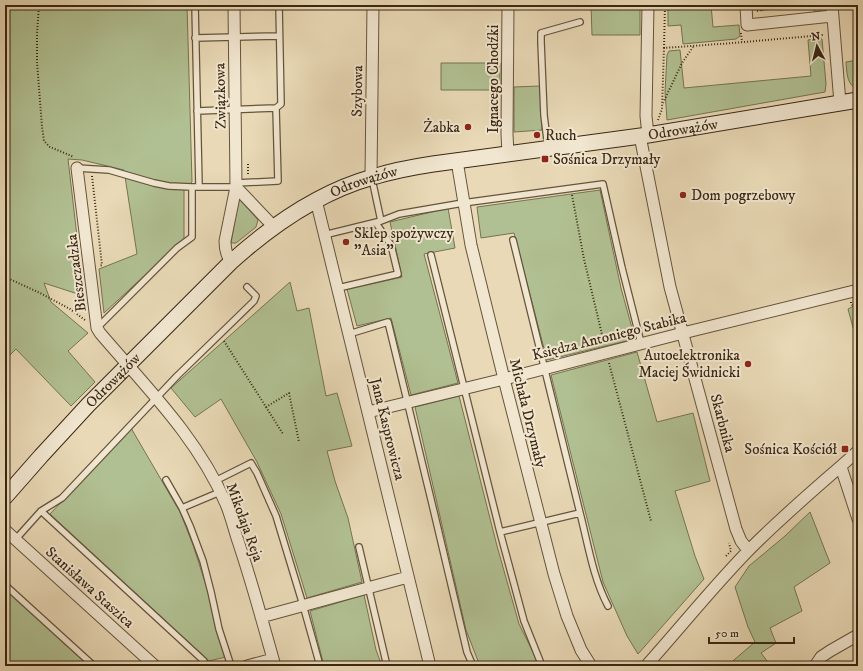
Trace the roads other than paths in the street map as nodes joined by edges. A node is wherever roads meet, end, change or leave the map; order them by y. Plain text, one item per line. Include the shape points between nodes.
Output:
1 (195, 5) edge
2 (234, 5) edge
3 (279, 5) edge
4 (373, 5) edge
5 (508, 5) edge
6 (648, 5) edge
7 (746, 5) edge
8 (832, 5) edge
9 (832, 16) junction
10 (580, 22) dead end
11 (280, 36) junction
12 (235, 37) junction
13 (196, 38) junction
14 (858, 100) edge
15 (840, 103) junction
16 (276, 108) junction
17 (197, 110) junction
18 (235, 110) junction
19 (645, 132) junction
20 (548, 149) junction
21 (508, 154) junction
22 (457, 161) junction
23 (77, 168) joint
24 (371, 177) junction
25 (236, 185) junction
26 (192, 187) junction
27 (199, 187) junction
28 (316, 200) junction
29 (463, 202) junction
30 (379, 222) junction
31 (274, 227) junction
32 (324, 235) junction
33 (513, 240) dead end
34 (431, 255) dead end
35 (232, 262) junction
36 (247, 287) dead end
37 (338, 288) junction
38 (858, 290) edge
39 (97, 328) junction
40 (683, 333) junction
41 (349, 334) junction
42 (641, 343) junction
43 (127, 365) junction
44 (545, 368) junction
45 (504, 379) junction
46 (464, 388) junction
47 (156, 398) junction
48 (408, 402) junction
49 (368, 412) junction
50 (858, 452) edge
51 (841, 467) junction
52 (166, 480) dead end
53 (214, 481) junction
54 (220, 492) junction
55 (5, 498) edge
56 (182, 508) junction
57 (40, 511) junction
58 (580, 513) junction
59 (858, 520) edge
60 (541, 523) junction
61 (5, 530) edge
62 (500, 532) junction
63 (15, 540) junction
64 (359, 547) dead end
65 (748, 550) junction
66 (408, 577) junction
67 (5, 585) edge
68 (368, 588) junction
69 (303, 605) junction
70 (608, 606) dead end
71 (261, 617) junction
72 (858, 635) edge
73 (274, 662) edge
74 (94, 666) edge
75 (155, 666) edge
76 (206, 666) edge
77 (231, 666) edge
78 (247, 666) edge
79 (320, 666) edge
80 (387, 666) edge
81 (430, 666) edge
82 (473, 666) edge
83 (542, 666) edge
84 (591, 666) edge
85 (646, 666) edge
86 (815, 666) edge

1 - 13 lane
2 - 12 street, Związkowa
3 - 11 lane
4 - 24 street, Szybowa
5 - 21 street, Ignacego Chodźki
6 - 19 street, Skarbnika
7 - 9 street via 747,25
8 - 9 street
9 - 15 street
10 - 20 lane via 542,33
11 - 12 lane
11 - 16 lane via 281,104
12 - 13 lane
12 - 18 street, Związkowa
13 - 17 lane
14 - 15 street, Odrowążów
15 - 19 street, Odrowążów
16 - 18 lane
16 - 25 lane via 278,181
17 - 18 lane
17 - 27 lane
18 - 25 street, Związkowa
19 - 20 street, Odrowążów
19 - 40 street, Skarbnika via 670,287
20 - 21 street, Odrowążów
21 - 22 street, Odrowążów
22 - 24 street, Odrowążów via 406,168
22 - 29 street, Michała Drzymały
23 - 26 lane via 109,170 154,184
23 - 39 street, Bieszczadzka
24 - 28 street, Odrowążów
24 - 30 lane
25 - 27 lane
25 - 31 street
25 - 35 street, Związkowa via 225,241 227,256
26 - 27 lane
26 - 39 lane via 192,237 177,248
28 - 31 street, Odrowążów
28 - 32 street, Jana Kasprowicza
29 - 30 lane via 398,214
29 - 42 lane via 604,184
29 - 45 street, Michała Drzymały
30 - 32 lane
30 - 37 lane via 391,245 398,274
31 - 35 street, Odrowążów
32 - 37 street, Jana Kasprowicza
33 - 44 lane
34 - 46 lane
35 - 43 street, Odrowążów
36 - 47 lane via 256,296 254,301
37 - 41 street, Jana Kasprowicza
38 - 40 street, Księdza Antoniego Stabika
39 - 43 street, Bieszczadzka
40 - 42 street, Księdza Antoniego Stabika
40 - 65 street, Skarbnika via 736,529
41 - 48 lane via 388,322
41 - 49 street, Jana Kasprowicza
42 - 44 street, Księdza Antoniego Stabika
43 - 47 street, Mikołaja Reja
43 - 55 street, Odrowążów
44 - 45 street, Księdza Antoniego Stabika
44 - 58 lane
45 - 46 street, Księdza Antoniego Stabika
45 - 60 street, Michała Drzymały
46 - 48 street, Księdza Antoniego Stabika
46 - 62 lane
47 - 53 street, Mikołaja Reja via 185,434
47 - 57 lane via 62,498
48 - 49 street, Księdza Antoniego Stabika
48 - 82 lane via 467,652
49 - 66 street, Jana Kasprowicza
50 - 51 street
51 - 59 street
51 - 65 street
52 - 56 lane
53 - 54 street, Mikołaja Reja
53 - 69 lane via 251,464 276,516
54 - 56 lane
54 - 71 street, Mikołaja Reja
56 - 77 lane via 202,561
57 - 63 lane
57 - 76 lane via 204,661
58 - 60 lane
58 - 70 lane via 597,580
60 - 62 lane
60 - 84 street, Michała Drzymały via 567,616 581,650
61 - 63 street, Stanisława Staszica
62 - 83 lane via 524,621
63 - 75 street, Stanisława Staszica
64 - 68 lane
65 - 85 street
66 - 68 street
66 - 81 street, Jana Kasprowicza
67 - 74 lane
68 - 69 street
68 - 80 lane
69 - 71 street
69 - 79 lane
71 - 73 street, Mikołaja Reja
72 - 86 street via 826,654
73 - 78 street

